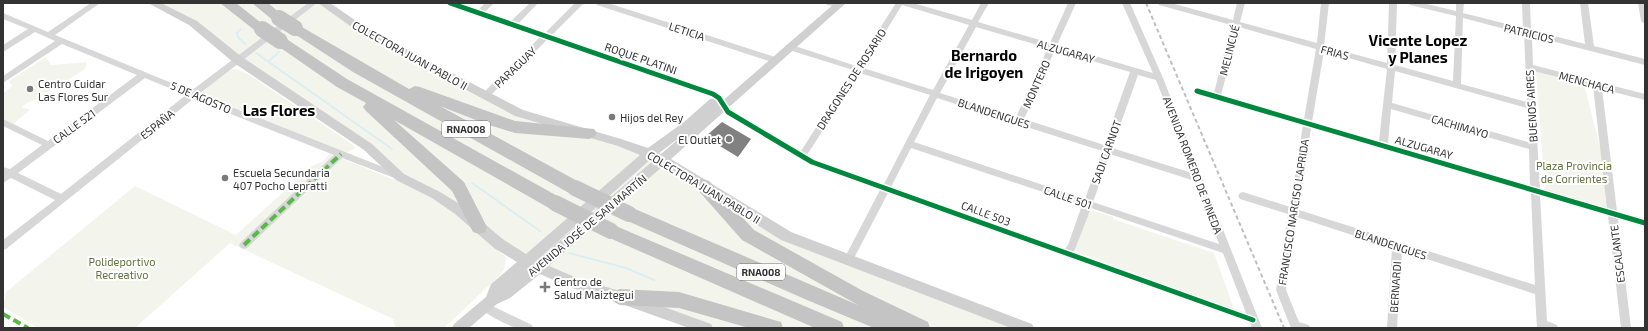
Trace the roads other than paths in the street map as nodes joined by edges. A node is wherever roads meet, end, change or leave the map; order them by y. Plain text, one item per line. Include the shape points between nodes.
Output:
1 (96, 3) edge
2 (153, 3) edge
3 (227, 3) edge
4 (259, 3) edge
5 (313, 3) edge
6 (323, 3) edge
7 (450, 3) edge
8 (490, 3) edge
9 (534, 3) edge
10 (580, 3) edge
11 (600, 3) edge
12 (900, 3) edge
13 (904, 3) edge
14 (985, 3) edge
15 (1072, 3) edge
16 (1126, 3) edge
17 (1241, 3) edge
18 (1325, 3) edge
19 (1393, 3) edge
20 (1413, 3) edge
21 (1460, 3) edge
22 (1526, 3) edge
23 (1584, 3) edge
24 (1642, 3) edge
25 (834, 4) edge
26 (1163, 4) edge
27 (479, 13) junction
28 (1460, 15) junction
29 (4, 17) edge
30 (1645, 21) edge
31 (513, 24) junction
32 (974, 24) junction
33 (1236, 24) junction
34 (34, 29) junction
35 (1527, 33) junction
36 (49, 35) junction
37 (547, 36) junction
38 (62, 40) junction
39 (789, 47) junction
40 (1053, 47) junction
41 (1320, 48) junction
42 (1590, 48) junction
43 (3, 49) edge
44 (771, 58) junction
45 (238, 60) junction
46 (1645, 62) edge
47 (1391, 67) junction
48 (1529, 67) junction
49 (358, 68) junction
50 (858, 70) junction
51 (1135, 71) junction
52 (145, 74) junction
53 (1159, 78) junction
54 (3, 80) edge
55 (342, 83) junction
56 (1597, 85) junction
57 (1457, 86) junction
58 (1197, 91) dead end
59 (193, 94) junction
60 (935, 94) junction
61 (485, 96) junction
62 (1217, 96) junction
63 (1645, 98) edge
64 (721, 101) junction
65 (1387, 104) junction
66 (1531, 106) junction
67 (1019, 121) junction
68 (3, 122) edge
69 (1307, 123) junction
70 (589, 134) junction
71 (910, 144) junction
72 (49, 145) junction
73 (1383, 145) junction
74 (1533, 147) junction
75 (1108, 149) junction
76 (650, 153) junction
77 (341, 154) junction
78 (802, 156) junction
79 (663, 161) junction
80 (5, 174) edge
81 (400, 177) junction
82 (1199, 179) junction
83 (703, 185) junction
84 (886, 188) junction
85 (1535, 190) junction
86 (1243, 196) dead end
87 (62, 199) junction
88 (1087, 203) junction
89 (1292, 212) junction
90 (1612, 213) junction
91 (1645, 223) edge
92 (479, 227) junction
93 (3, 246) edge
94 (244, 246) dead end
95 (1397, 246) junction
96 (1226, 250) junction
97 (1067, 253) junction
98 (848, 261) junction
99 (532, 265) junction
100 (1540, 291) junction
101 (620, 297) junction
102 (488, 303) junction
103 (1255, 324) edge
104 (1300, 326) edge
105 (1542, 326) edge
106 (459, 328) edge
107 (528, 328) edge
108 (706, 328) edge
109 (774, 328) edge
110 (834, 328) edge
111 (894, 328) edge
112 (921, 328) edge
113 (1027, 328) edge
114 (1392, 328) edge
115 (1553, 328) edge
116 (1626, 328) edge

1 - 36 street
2 - 45 main road via 193,23
3 - 55 highway, RNA008, bridge
4 - 49 highway, RNA008, bridge
5 - 45 street, ESPAÑA
6 - 61 main road, COLECTORA JUAN PABLO II via 364,32
7 - 27 street, ROQUE PLATINI
8 - 27 street
9 - 31 street
10 - 37 street, PARAGUAY
11 - 44 street, LETICIA
12 - 50 street, DRAGONES DE ROSARIO
13 - 32 street, ALZUGARAY
14 - 32 street
15 - 40 street, MONTERO
16 - 53 street, AVENIDA ROMERO DE PINEDA
17 - 33 street, MELINCUÉ
18 - 41 street, FRANCISCO NARCISO LAPRIDA
19 - 47 street
20 - 28 street, PATRICIOS
21 - 28 street
22 - 35 street, BUENOS AIRES
23 - 42 street
24 - 30 street
25 - 39 main road, AVENIDA JOSÉ DE SAN MARTÍN
25 - 44 main road, AVENIDA JOSÉ DE SAN MARTÍN
26 - 33 street, FRIAS
27 - 31 street, ROQUE PLATINI
28 - 35 street, PATRICIOS
28 - 57 street
29 - 34 street, 5 DE AGOSTO
31 - 37 street, ROQUE PLATINI
32 - 40 street, ALZUGARAY
32 - 60 street
33 - 41 street, FRIAS
33 - 62 street, MELINCUÉ
34 - 36 street, 5 DE AGOSTO
34 - 43 street
35 - 42 street, PATRICIOS
35 - 48 street, BUENOS AIRES
36 - 38 street, 5 DE AGOSTO
37 - 61 street, PARAGUAY
37 - 64 street, ROQUE PLATINI via 713,94
38 - 52 street, 5 DE AGOSTO
38 - 54 street
39 - 44 main road, AVENIDA JOSÉ DE SAN MARTÍN
39 - 50 street, BLANDENGUES
40 - 51 street, ALZUGARAY
40 - 67 street, MONTERO
41 - 47 street, FRIAS
41 - 69 street, FRANCISCO NARCISO LAPRIDA
42 - 46 street, PATRICIOS
44 - 64 main road, AVENIDA JOSÉ DE SAN MARTÍN
45 - 59 street, ESPAÑA
45 - 81 main road via 368,147
47 - 57 street, FRIAS
47 - 65 street
48 - 56 street, MENCHACA
48 - 66 street, BUENOS AIRES
49 - 70 highway via 503,124 542,131
49 - 111 highway, RNA008, bridge via 575,188 812,295
50 - 60 street, BLANDENGUES
50 - 78 street, DRAGONES DE ROSARIO
51 - 53 street, ALZUGARAY
51 - 75 street, SADI CARNOT
52 - 59 street, 5 DE AGOSTO
52 - 72 street, CALLE 521
53 - 82 street, AVENIDA ROMERO DE PINEDA
55 - 92 highway via 458,187
55 - 110 highway, RNA008, bridge via 611,231
56 - 63 street, MENCHACA
56 - 90 street, ESCALANTE
57 - 66 street, FRIAS
58 - 62 street, ALZUGARAY
59 - 77 street, 5 DE AGOSTO
59 - 87 street, ESPAÑA
60 - 67 street, BLANDENGUES
60 - 71 street
61 - 70 main road, COLECTORA JUAN PABLO II via 519,113
62 - 69 street, ALZUGARAY
64 - 76 main road, AVENIDA JOSÉ DE SAN MARTÍN
64 - 78 street, CALLE 503 via 728,112
64 - 79 main road, AVENIDA JOSÉ DE SAN MARTÍN
65 - 73 street
65 - 74 street, CACHIMAYO
66 - 74 street, BUENOS AIRES
67 - 75 street, BLANDENGUES
68 - 72 street
69 - 73 street, ALZUGARAY
69 - 89 street, FRANCISCO NARCISO LAPRIDA
70 - 76 main road, COLECTORA JUAN PABLO II
71 - 84 street
71 - 88 street, CALLE 501
72 - 80 street, CALLE 521
73 - 85 street, ALZUGARAY
74 - 85 street, BUENOS AIRES
75 - 82 street, BLANDENGUES
75 - 88 street, SADI CARNOT
76 - 79 main road, COLECTORA JUAN PABLO II
76 - 99 main road, AVENIDA JOSÉ DE SAN MARTÍN
77 - 81 street, 5 DE AGOSTO
77 - 94 street
78 - 84 street, CALLE 503 via 812,162
79 - 83 main road, COLECTORA JUAN PABLO II
79 - 99 main road, AVENIDA JOSÉ DE SAN MARTÍN
80 - 87 street
81 - 92 main road via 459,210
82 - 96 street, AVENIDA ROMERO DE PINEDA
83 - 98 main road, COLECTORA JUAN PABLO II via 786,236
83 - 112 highway, RNA008 via 748,235 857,296
84 - 97 street, CALLE 503
84 - 98 street
85 - 90 street, ALZUGARAY
85 - 100 street, BUENOS AIRES
86 - 89 street, BLANDENGUES
87 - 93 street, ESPAÑA
88 - 96 street, CALLE 501
88 - 97 street, SADI CARNOT via 1072,247
89 - 95 street, BLANDENGUES
89 - 104 street, FRANCISCO NARCISO LAPRIDA via 1281,290
90 - 91 street, ALZUGARAY
90 - 116 street, ESCALANTE
92 - 99 main road via 499,244
95 - 100 street, BLANDENGUES
95 - 114 street, BERNARDI
96 - 103 street, AVENIDA ROMERO DE PINEDA
97 - 103 street, CALLE 503
98 - 113 main road, COLECTORA JUAN PABLO II
99 - 101 main road via 574,284
99 - 102 main road, AVENIDA JOSÉ DE SAN MARTÍN via 505,294
100 - 105 street, BUENOS AIRES
101 - 108 main road
101 - 109 highway via 679,300
102 - 106 main road, AVENIDA JOSÉ DE SAN MARTÍN
102 - 107 street via 494,312
105 - 115 street

